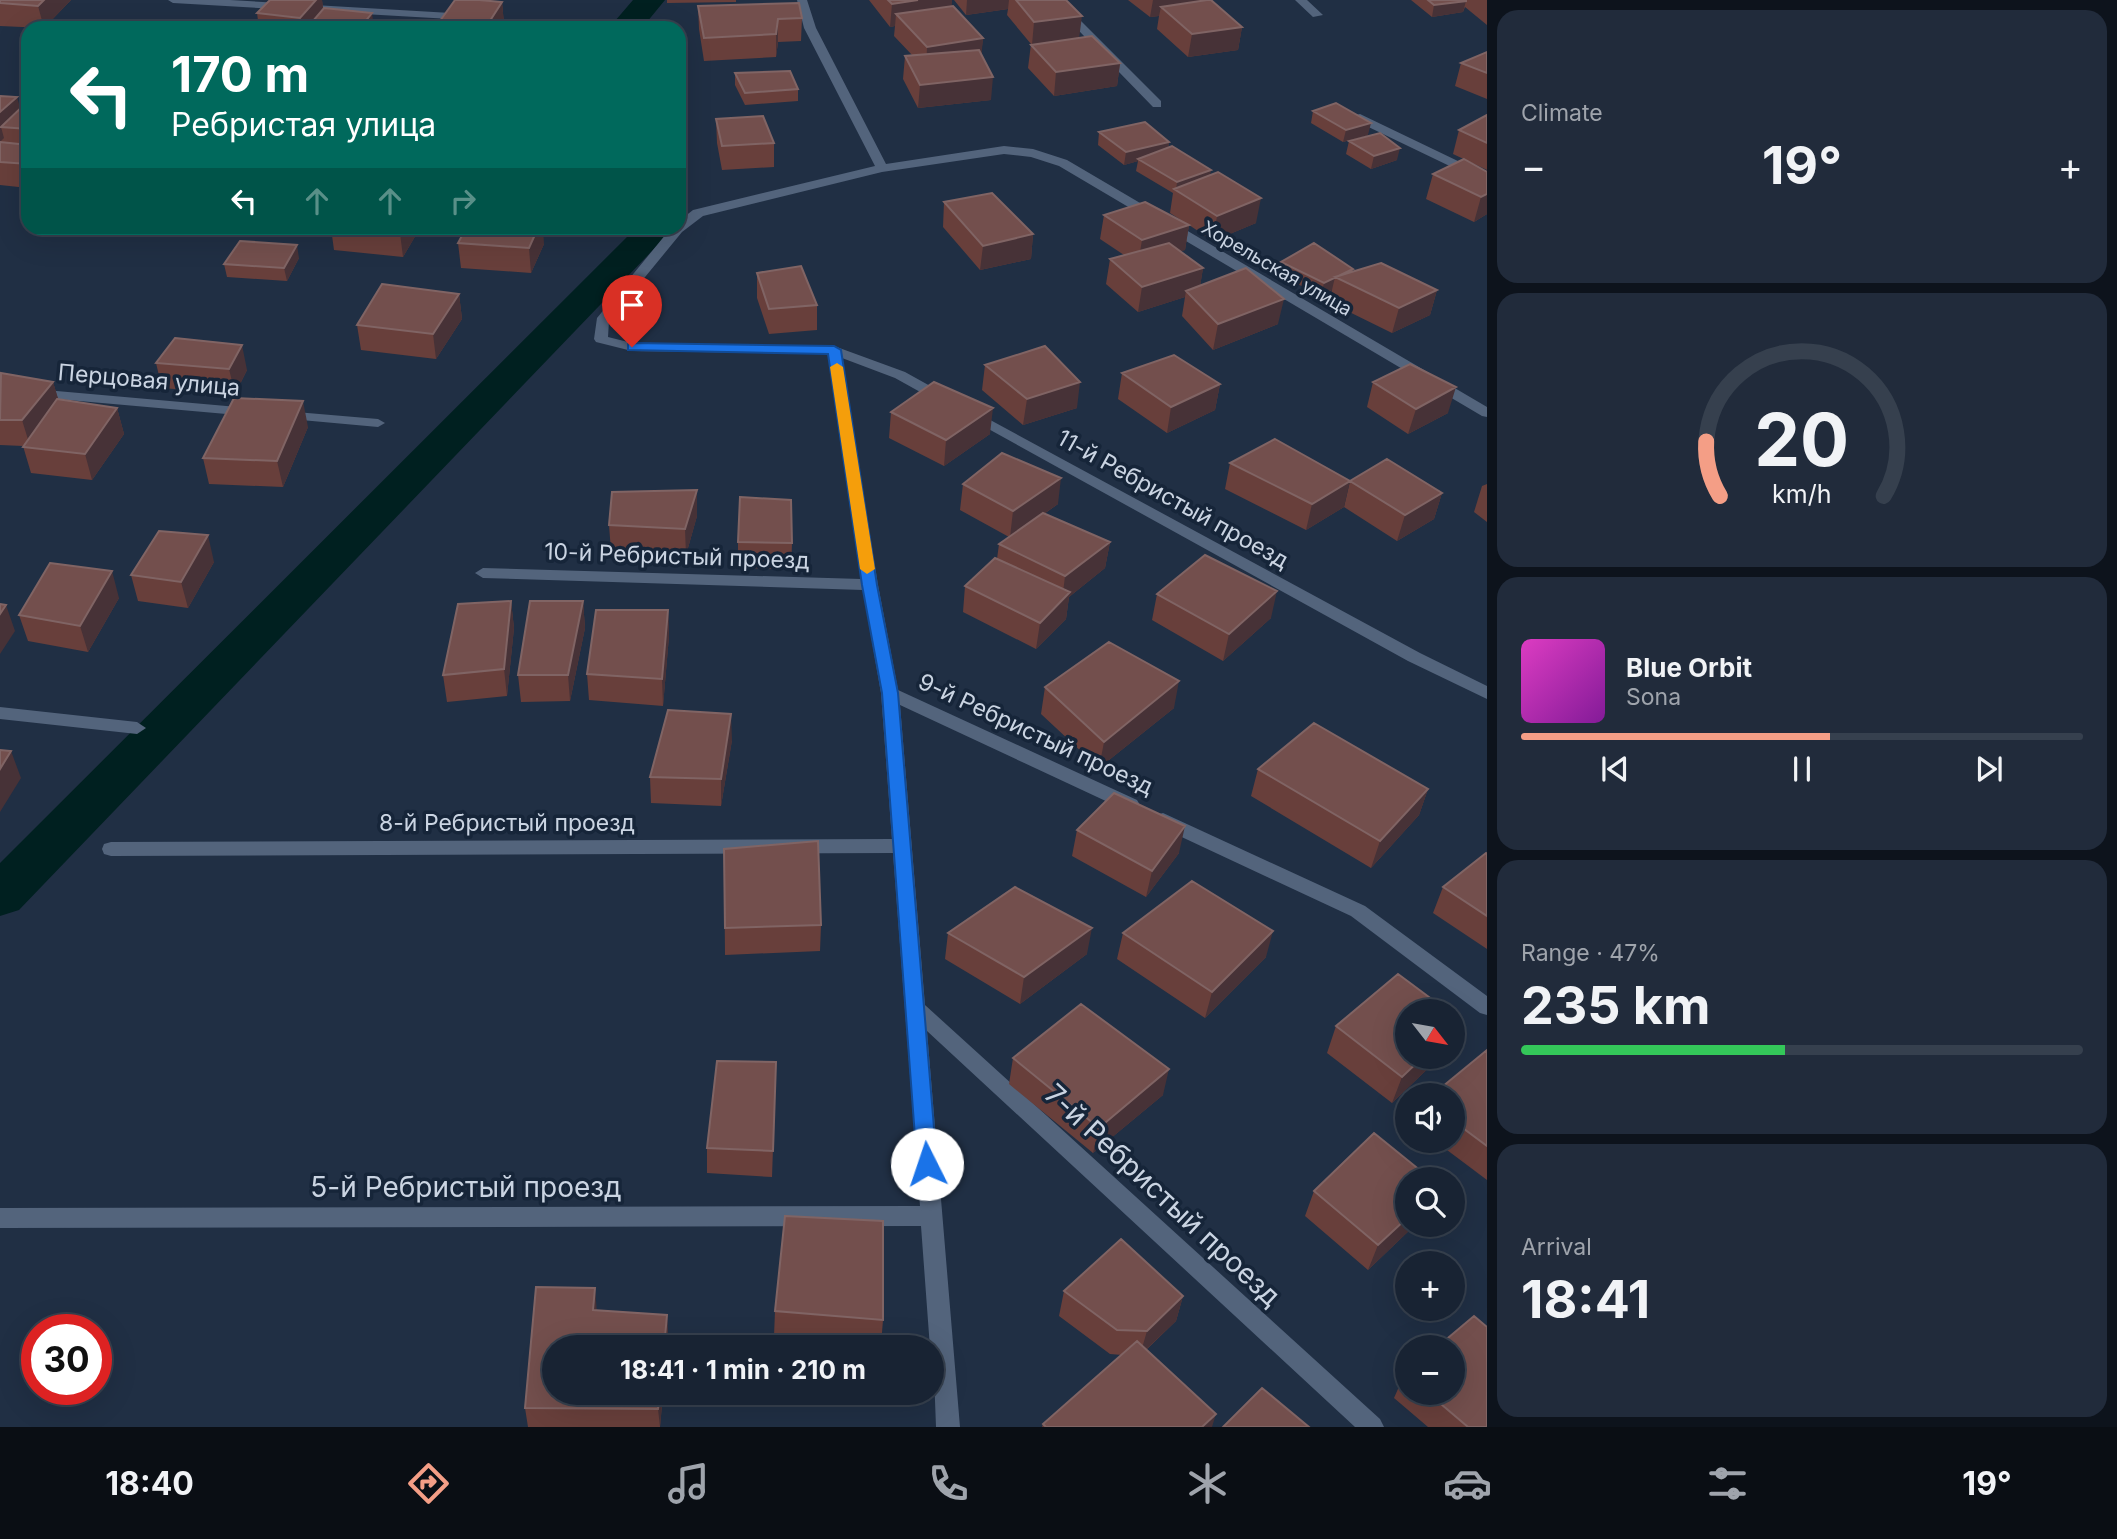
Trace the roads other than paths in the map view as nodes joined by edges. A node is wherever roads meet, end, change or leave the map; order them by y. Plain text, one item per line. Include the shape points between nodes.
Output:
1 (173, 0) edge
2 (802, 0) edge
3 (1054, 0) edge
4 (1300, 0) edge
5 (1317, 15) dead end
6 (475, 17) edge
7 (1157, 103) dead end
8 (1360, 118) edge
9 (882, 168) junction
10 (1487, 180) edge
11 (686, 222) edge
12 (672, 235) edge
13 (834, 350) junction
14 (0, 390) edge
15 (1487, 413) edge
16 (378, 423) dead end
17 (483, 573) dead end
18 (870, 585) junction
19 (890, 693) junction
20 (1487, 693) edge
21 (0, 713) edge
22 (137, 728) dead end
23 (902, 846) junction
24 (111, 849) dead end
25 (1487, 1007) edge
26 (915, 1008) junction
27 (931, 1216) junction
28 (0, 1218) edge
29 (948, 1427) edge
30 (1372, 1427) edge

1 - 6 street
2 - 9 street via 810,28
3 - 7 street
4 - 5 street
8 - 10 street
9 - 11 street, Хорельская улица via 698,213
9 - 15 street, Хорельская улица via 1004,150 1063,163
12 - 13 street, Хорельская улица via 601,321 601,339 632,347
13 - 18 street
13 - 20 street, 11-й Ребристый проезд via 900,375
14 - 16 street, Перцовая улица
17 - 18 street, 10-й Ребристый проезд
18 - 19 street
19 - 23 street
19 - 25 street, 9-й Ребристый проезд via 1358,911
21 - 22 street
23 - 24 street, 8-й Ребристый проезд
23 - 26 street
26 - 27 street
26 - 30 street, 7-й Ребристый проезд
27 - 28 street, 5-й Ребристый проезд
27 - 29 street

